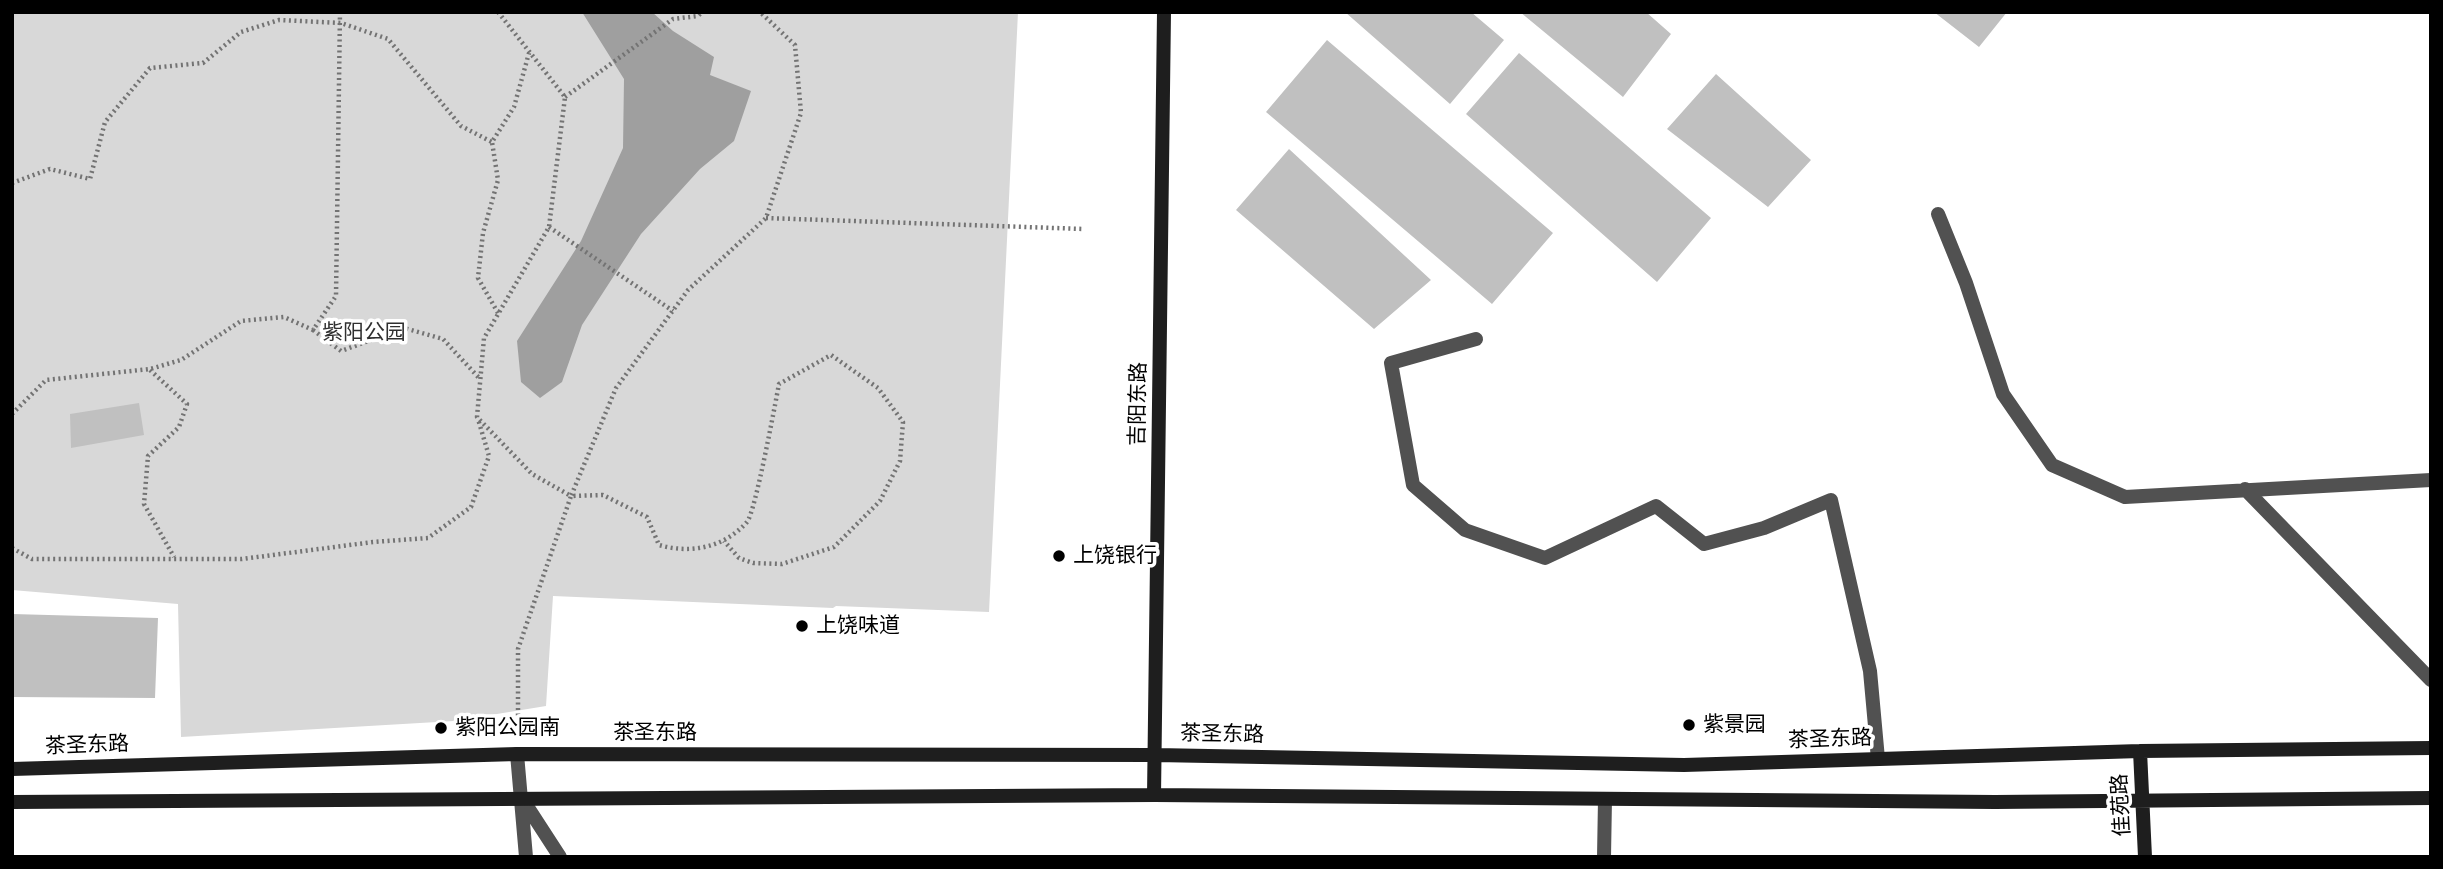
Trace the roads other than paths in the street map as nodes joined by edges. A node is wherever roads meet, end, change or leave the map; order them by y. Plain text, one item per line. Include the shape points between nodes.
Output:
1 (1164, 12) edge
2 (1938, 214) dead end
3 (1476, 339) dead end
4 (2431, 480) edge
5 (2245, 489) junction
6 (2431, 680) edge
7 (2431, 748) edge
8 (2140, 751) junction
9 (517, 754) junction
10 (1156, 755) junction
11 (1878, 759) junction
12 (12, 769) edge
13 (1154, 795) junction
14 (2431, 798) edge
15 (522, 799) junction
16 (1605, 799) junction
17 (2144, 799) junction
18 (12, 802) edge
19 (526, 857) edge
20 (560, 857) edge
21 (1604, 857) edge
22 (2145, 857) edge

1 - 10 main road, 吉阳东路
2 - 5 street via 2003,394 2052,465 2125,497
3 - 11 street via 1391,363 1413,485 1465,530 1545,558 1656,506 1704,544 1764,528 1831,500 1870,671
4 - 5 street
5 - 6 street
7 - 8 main road, 茶圣东路
8 - 11 main road, 茶圣东路
8 - 17 main road, 佳苑路
9 - 10 main road, 茶圣东路
9 - 12 main road, 茶圣东路
9 - 15 street
10 - 11 main road, 茶圣东路 via 1684,765
10 - 13 main road, 吉阳东路
13 - 15 main road
13 - 16 main road
14 - 17 main road
15 - 18 main road
15 - 19 street
15 - 20 street
16 - 17 main road via 1994,803
16 - 21 street
17 - 22 main road, 佳苑路

